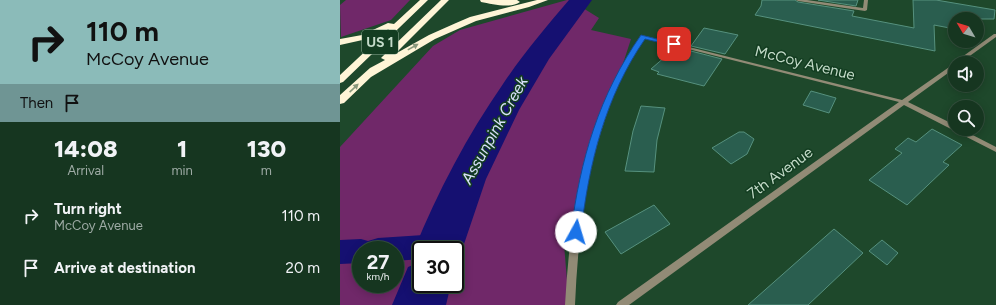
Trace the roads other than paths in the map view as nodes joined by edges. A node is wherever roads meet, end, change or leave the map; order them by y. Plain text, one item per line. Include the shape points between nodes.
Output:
1 (445, 0) edge
2 (484, 0) edge
3 (529, 0) edge
4 (544, 0) edge
5 (798, 0) edge
6 (866, 0) edge
7 (422, 2) edge
8 (996, 35) edge
9 (340, 42) edge
10 (967, 56) edge
11 (948, 70) edge
12 (368, 75) junction
13 (340, 80) edge
14 (340, 101) edge
15 (904, 102) junction
16 (948, 125) edge
17 (969, 136) edge
18 (996, 150) edge
19 (570, 305) edge
20 (621, 305) edge

1 - 12 highway, US 1
2 - 3 highway via 501,3
12 -> 4 highway via 452,27
5 - 6 street via 865,10
7 - 9 highway via 380,31
7 - 13 highway, US 1
8 - 10 street, 7th Avenue
11 - 15 street, 7th Avenue
14 -> 12 highway, US 1
15 - 16 street, McCoy Avenue
15 - 19 street, McCoy Avenue via 644,36 615,84 590,153 580,201
15 - 20 street, 7th Avenue
17 - 18 street, McCoy Avenue

